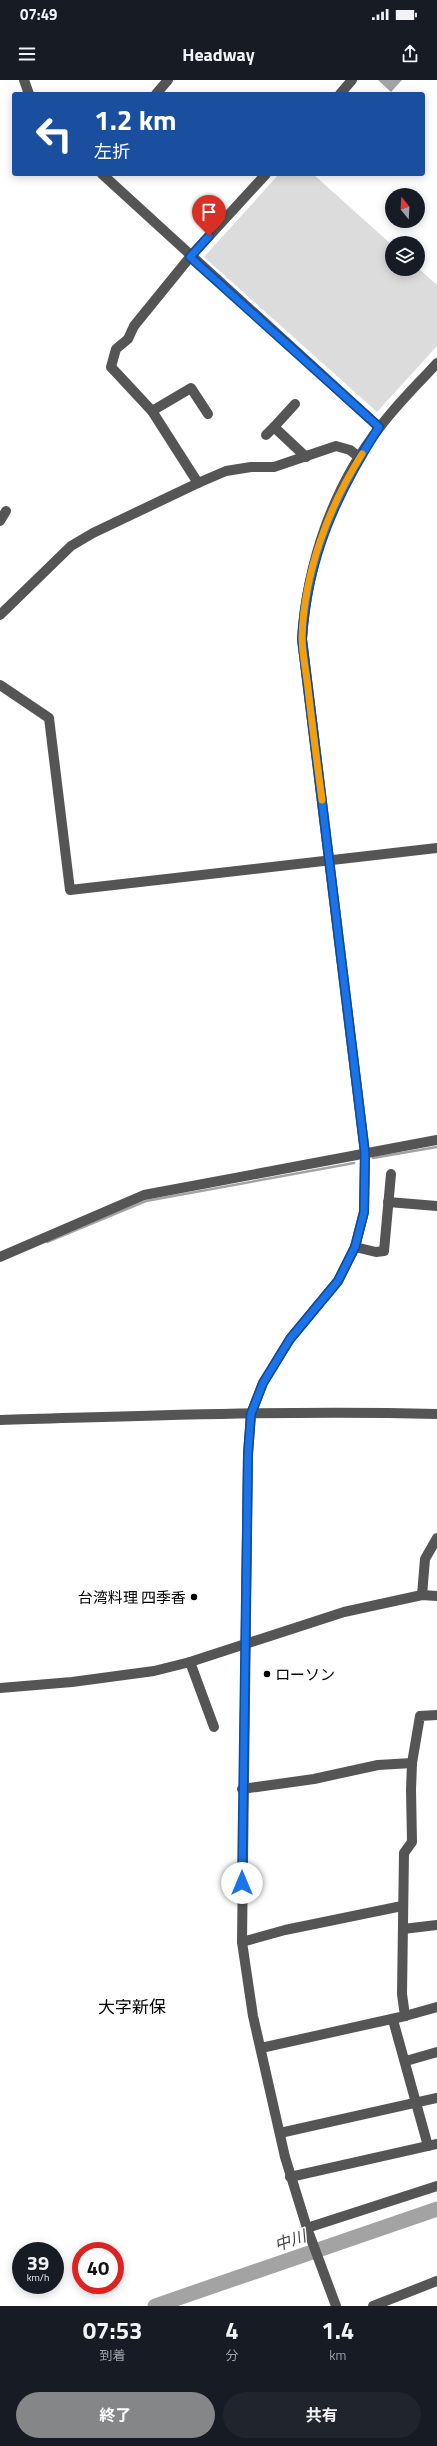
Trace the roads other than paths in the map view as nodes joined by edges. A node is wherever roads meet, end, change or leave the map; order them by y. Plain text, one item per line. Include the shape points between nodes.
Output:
1 (24, 80) edge
2 (168, 80) edge
3 (352, 80) edge
4 (28, 92) edge
5 (158, 92) edge
6 (342, 92) edge
7 (104, 176) edge
8 (264, 176) edge
9 (190, 257) junction
10 (437, 363) edge
11 (295, 404) dead end
12 (152, 411) junction
13 (208, 414) dead end
14 (274, 427) junction
15 (379, 427) junction
16 (266, 435) dead end
17 (306, 457) junction
18 (360, 458) junction
19 (198, 483) junction
20 (6, 511) dead end
21 (0, 522) edge
22 (1, 612) edge
23 (0, 685) edge
24 (437, 848) edge
25 (329, 861) junction
26 (437, 1140) edge
27 (365, 1153) junction
28 (391, 1174) dead end
29 (388, 1202) junction
30 (437, 1206) edge
31 (355, 1247) junction
32 (0, 1257) edge
33 (251, 1414) junction
34 (437, 1414) edge
35 (0, 1420) edge
36 (437, 1538) edge
37 (422, 1595) junction
38 (437, 1596) edge
39 (244, 1642) junction
40 (190, 1662) junction
41 (0, 1688) edge
42 (437, 1715) edge
43 (214, 1727) dead end
44 (412, 1764) junction
45 (242, 1789) junction
46 (402, 1906) junction
47 (437, 1925) edge
48 (403, 1930) junction
49 (242, 1942) junction
50 (437, 2007) edge
51 (404, 2016) junction
52 (393, 2020) junction
53 (260, 2048) junction
54 (437, 2052) edge
55 (406, 2061) junction
56 (437, 2098) edge
57 (416, 2103) junction
58 (280, 2133) junction
59 (432, 2145) edge
60 (290, 2177) junction
61 (437, 2186) edge
62 (308, 2228) junction
63 (437, 2281) edge
64 (336, 2306) edge
65 (372, 2306) edge

1 - 4 street
2 - 5 street
3 - 6 street
7 - 9 street
8 - 9 street
9 - 12 street via 134,326 128,339 116,349 112,367
9 - 15 street
10 - 15 street
11 - 14 street
12 - 13 street via 191,388
12 - 19 street
14 - 16 street
14 - 17 street
15 - 18 street
17 - 18 street via 336,446 350,450
17 - 19 street via 274,467 251,466 226,471
18 - 25 street via 346,480 329,518 315,558 304,603 302,639
19 - 22 street via 71,546
20 - 21 street
23 - 25 street via 49,718 70,890
24 - 25 street
25 - 27 street
26 - 27 street
27 - 31 street via 364,1212
27 - 32 street via 144,1195
28 - 29 street
29 - 30 street
29 - 31 street via 384,1251 376,1252
31 - 33 street via 338,1281 290,1339 263,1383
33 - 34 street
33 - 35 street
33 - 39 street
36 - 37 street via 425,1559
37 - 38 street
37 - 39 street via 344,1612
39 - 40 street
39 - 45 street
40 - 41 street via 118,1677
40 - 43 street
42 - 44 street via 420,1716
44 - 45 street via 378,1765 314,1779
44 - 46 street via 412,1842 404,1853
45 - 49 street
46 - 48 street
46 - 49 street via 286,1930
47 - 48 street
48 - 51 street
49 - 53 street
50 - 51 street
51 - 52 street
52 - 53 street
52 - 55 street
53 - 58 street
54 - 55 street
55 - 57 street
56 - 57 street
57 - 58 street
57 - 59 street
58 - 60 street
59 - 60 street
60 - 62 street
61 - 62 street
62 - 64 street
63 - 65 street

